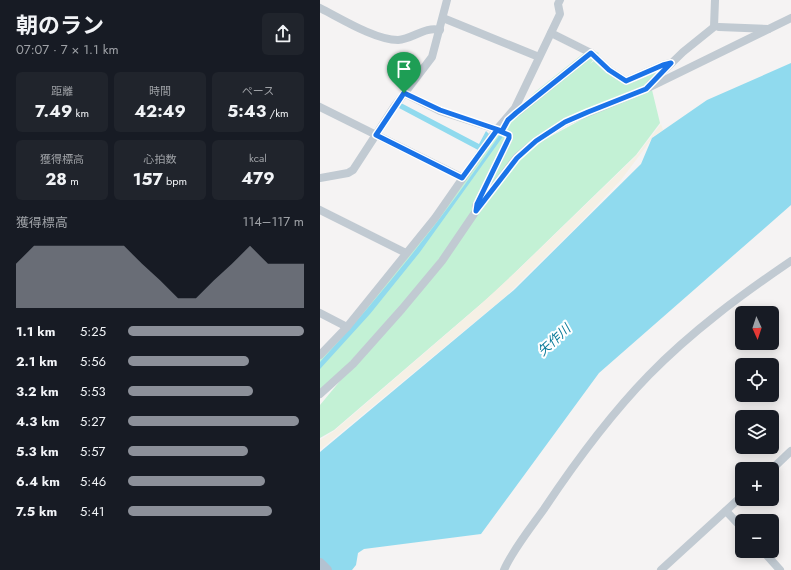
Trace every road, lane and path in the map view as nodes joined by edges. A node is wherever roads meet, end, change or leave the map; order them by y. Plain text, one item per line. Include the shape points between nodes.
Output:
1 (447, 0) edge
2 (560, 0) edge
3 (715, 0) edge
4 (320, 8) edge
5 (443, 18) junction
6 (791, 18) edge
7 (719, 27) dead end
8 (770, 29) junction
9 (440, 30) junction
10 (551, 33) junction
11 (591, 53) junction
12 (539, 57) junction
13 (671, 63) junction
14 (646, 89) junction
15 (404, 93) junction
16 (320, 107) edge
17 (499, 130) junction
18 (376, 135) junction
19 (320, 178) edge
20 (462, 178) junction
21 (320, 210) edge
22 (476, 211) junction
23 (406, 253) junction
24 (791, 261) edge
25 (320, 314) edge
26 (347, 327) junction
27 (320, 356) edge
28 (321, 394) edge
29 (791, 451) edge
30 (779, 462) edge
31 (735, 503) edge
32 (726, 511) junction
33 (735, 521) edge
34 (769, 558) edge
35 (320, 563) edge
36 (327, 570) edge
37 (504, 570) edge
38 (662, 570) edge
39 (780, 570) edge

1 - 5 street
2 - 10 street via 560,14
3 - 13 street via 714,27
4 - 9 street via 363,30 397,40 431,29
5 - 9 street
5 - 12 street
6 - 8 street
7 - 8 street
8 - 14 street
9 - 15 street via 432,57
10 - 11 street
10 - 12 street
11 - 13 street via 609,70 626,81
11 - 17 street via 516,113
12 - 17 street via 515,108
13 - 14 street
14 - 22 street via 565,122 536,141 517,158
15 - 17 street via 440,110
15 - 18 street
16 - 18 street
17 - 20 street
17 - 22 street via 509,135 509,138
17 - 27 street via 411,254 349,327
18 - 19 street via 353,170
18 - 20 street
20 - 23 street via 435,218
21 - 23 street
22 - 28 street via 442,261 402,309 353,364
23 - 26 street
24 - 37 street via 694,333 649,375 555,493
25 - 26 street
26 - 27 street
29 - 30 street
31 - 32 street
32 - 33 street
32 - 38 street
34 - 39 street
35 - 36 main road

